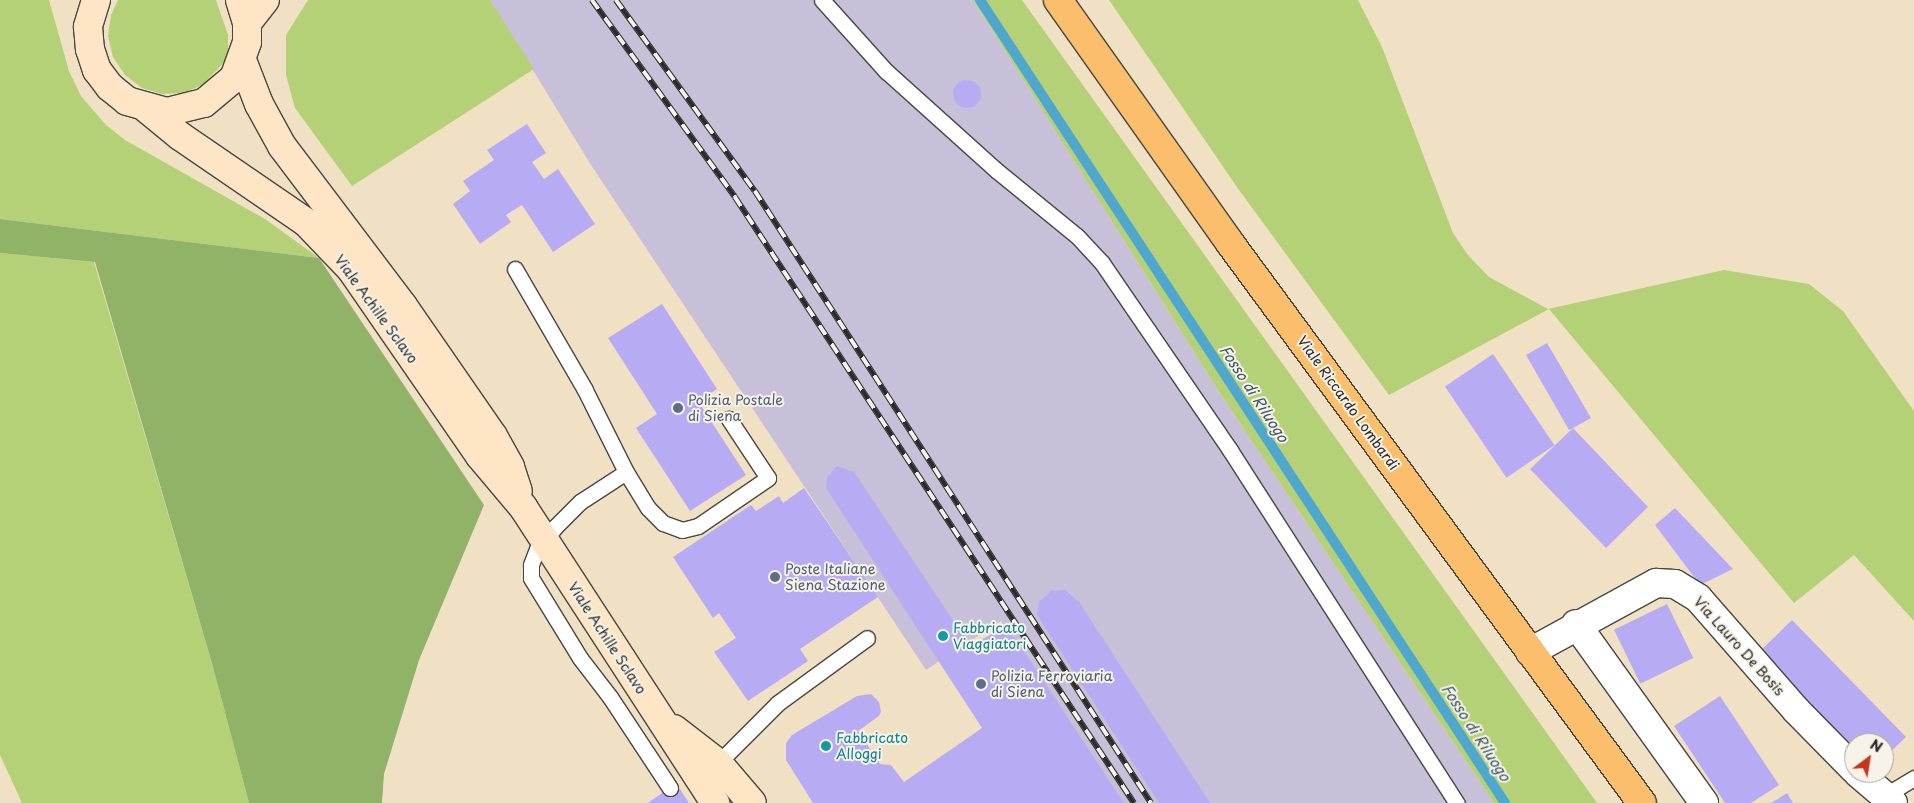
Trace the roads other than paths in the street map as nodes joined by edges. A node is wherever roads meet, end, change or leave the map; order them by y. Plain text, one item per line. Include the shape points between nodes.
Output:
1 (265, 0) edge
2 (822, 0) edge
3 (1058, 0) edge
4 (93, 2) edge
5 (243, 12) edge
6 (242, 60) junction
7 (147, 109) junction
8 (515, 269) dead end
9 (729, 420) dead end
10 (626, 472) junction
11 (523, 507) junction
12 (544, 540) junction
13 (1576, 624) junction
14 (867, 638) dead end
15 (1530, 652) junction
16 (659, 718) junction
17 (1844, 759) edge
18 (718, 763) junction
19 (1914, 778) edge
20 (1869, 783) edge
21 (670, 788) dead end
22 (1889, 800) edge
23 (715, 803) edge
24 (752, 803) edge
25 (1458, 803) edge
26 (1642, 803) edge
27 (1704, 803) edge

1 - 5 main road
2 - 25 lane via 886,71 996,170 1077,236 1102,263 1219,434
3 - 15 main road, Viale Riccardo Lombardi via 1155,140
4 - 7 main road, Viale Achille Sclavo via 89,34 98,70 110,87 127,101
5 - 6 main road, Viale Achille Sclavo
6 - 7 main road, Viale Achille Sclavo via 234,78 204,103 186,110 166,112
6 - 11 main road, Viale Achille Sclavo via 258,104 278,140 403,306 493,436 510,467
7 - 11 main road, Viale Achille Sclavo via 180,136 281,203 326,242 351,269 480,456
8 - 10 lane via 584,388
9 - 10 lane via 768,478 698,526 682,530 663,524 648,508
10 - 12 lane via 580,502
11 - 12 main road, Viale Achille Sclavo
12 - 16 main road, Viale Achille Sclavo
12 - 21 lane via 531,565 531,578 536,588
13 - 15 street, Via Lauro De Bosis
13 - 17 street, Via Lauro De Bosis via 1656,583 1682,586 1698,598 1796,710
13 - 27 street
14 - 18 lane via 778,703
15 - 26 main road, Viale Riccardo Lombardi
16 - 18 main road
16 - 23 main road, Viale Achille Sclavo
18 - 24 main road
19 - 22 lane
20 - 22 street

